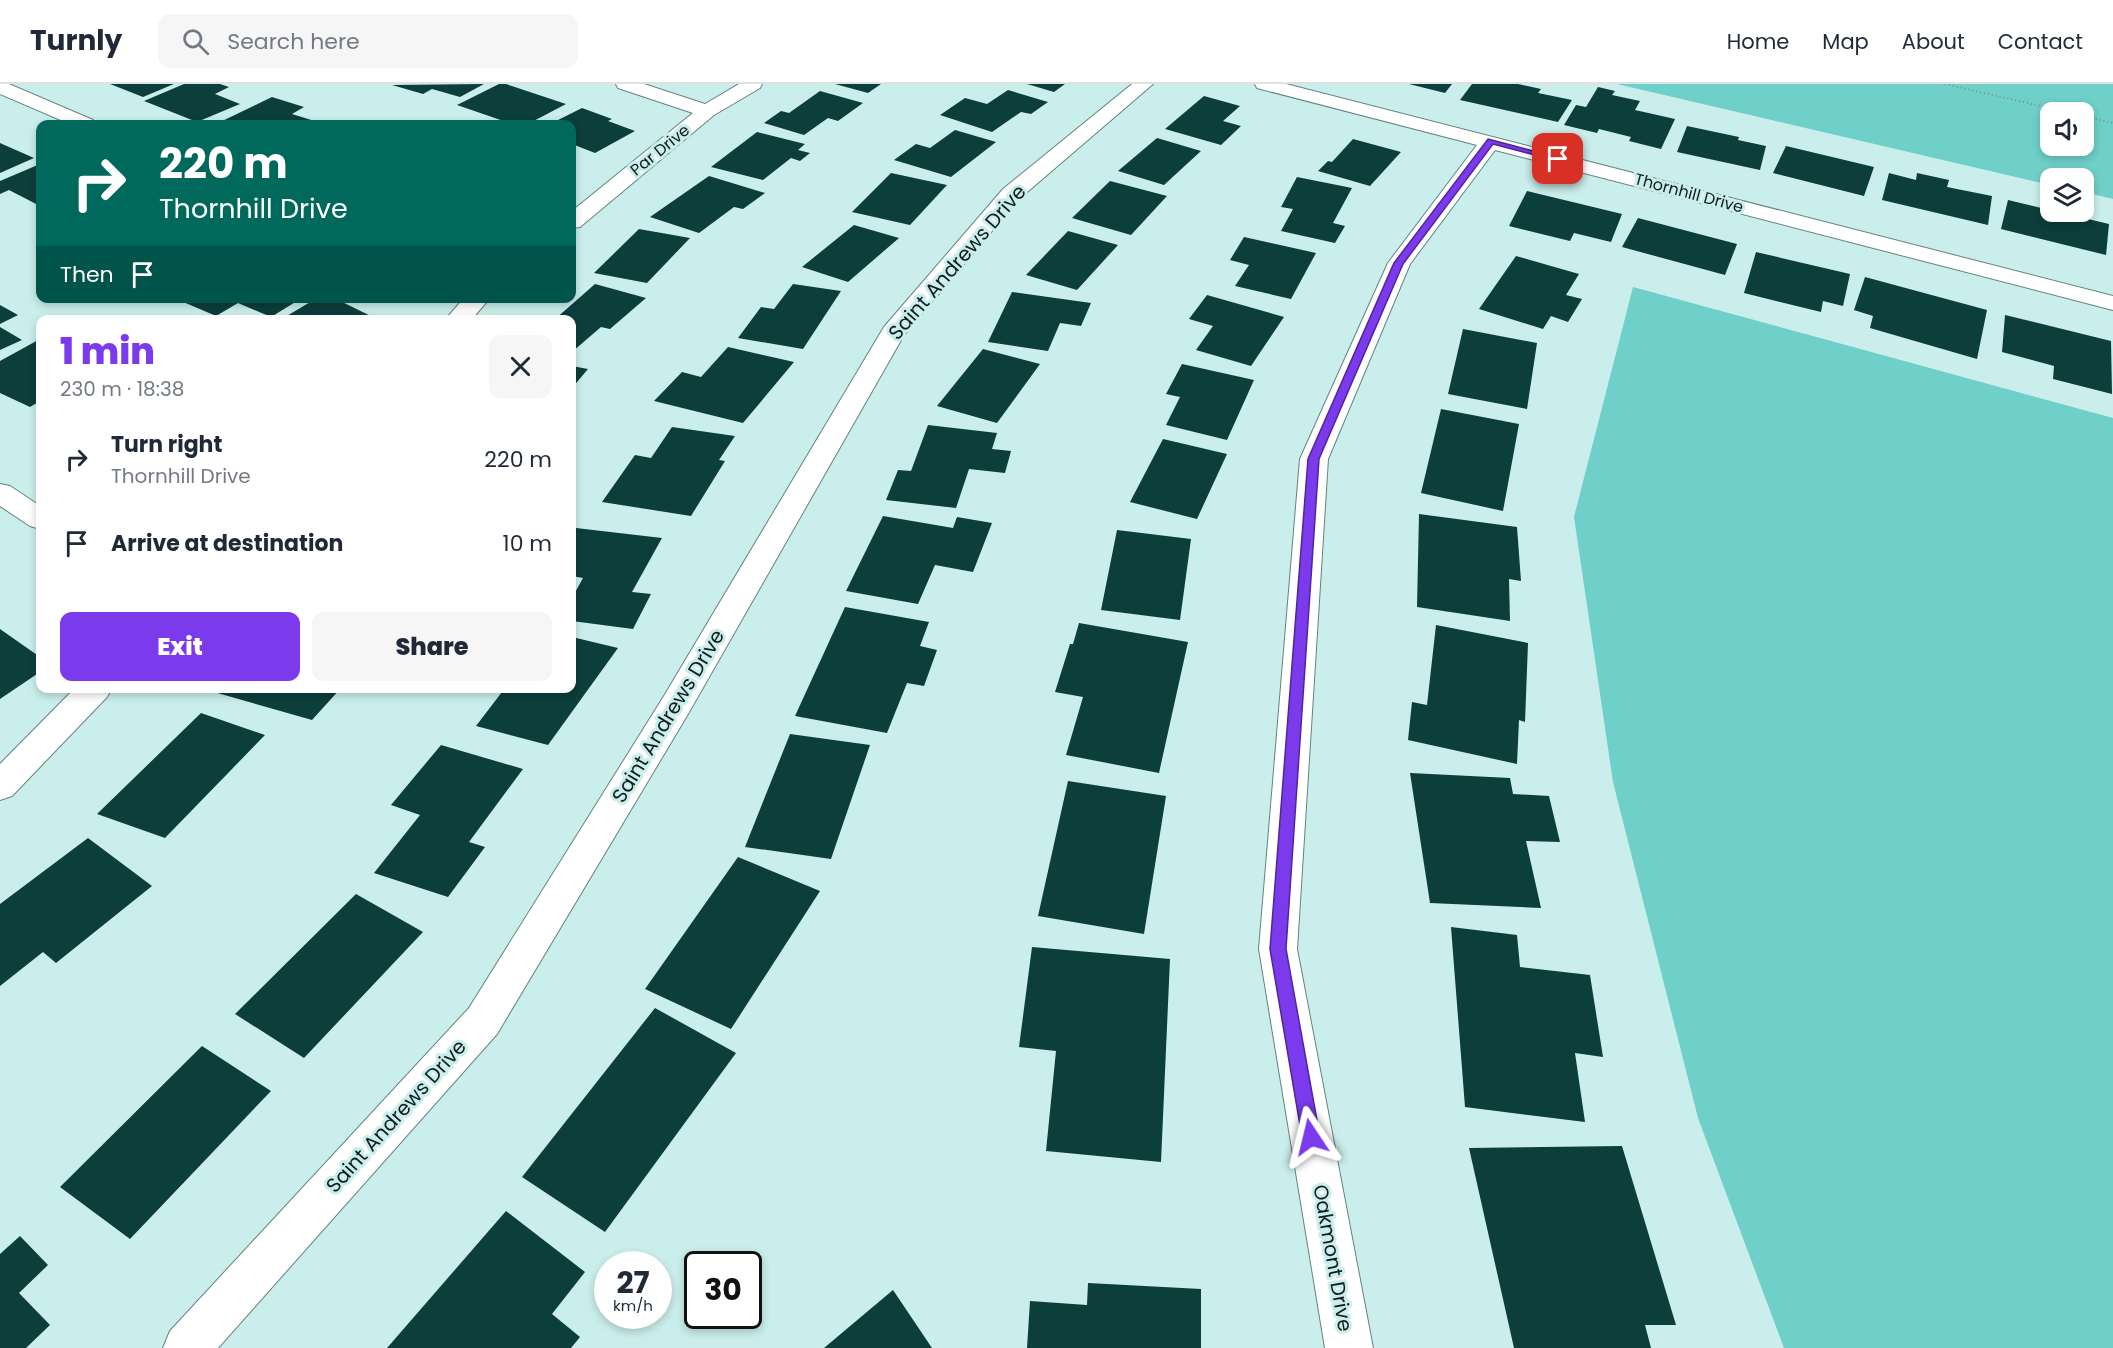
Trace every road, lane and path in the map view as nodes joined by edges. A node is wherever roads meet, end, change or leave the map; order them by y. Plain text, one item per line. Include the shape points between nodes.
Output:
1 (625, 84) edge
2 (753, 84) edge
3 (1144, 84) edge
4 (1264, 84) edge
5 (1945, 84) edge
6 (0, 87) edge
7 (2040, 106) edge
8 (707, 111) junction
9 (2094, 118) edge
10 (78, 120) edge
11 (2113, 123) edge
12 (1491, 141) junction
13 (576, 219) edge
14 (473, 303) edge
15 (2113, 303) edge
16 (462, 315) edge
17 (0, 493) edge
18 (36, 516) edge
19 (91, 693) edge
20 (0, 786) edge
21 (187, 1348) edge
22 (1349, 1348) edge

1 - 8 street
2 - 8 street, Par Drive
3 - 21 street, Saint Andrews Drive via 1011,194 893,332 676,705 483,1021
4 - 12 street, Thornhill Drive
5 - 7 path
6 - 10 street
8 - 13 street, Par Drive
9 - 11 path
12 - 15 street, Thornhill Drive
12 - 22 street, Oakmont Drive via 1399,263 1314,459 1278,949
14 - 16 street
17 - 18 street
19 - 20 street

